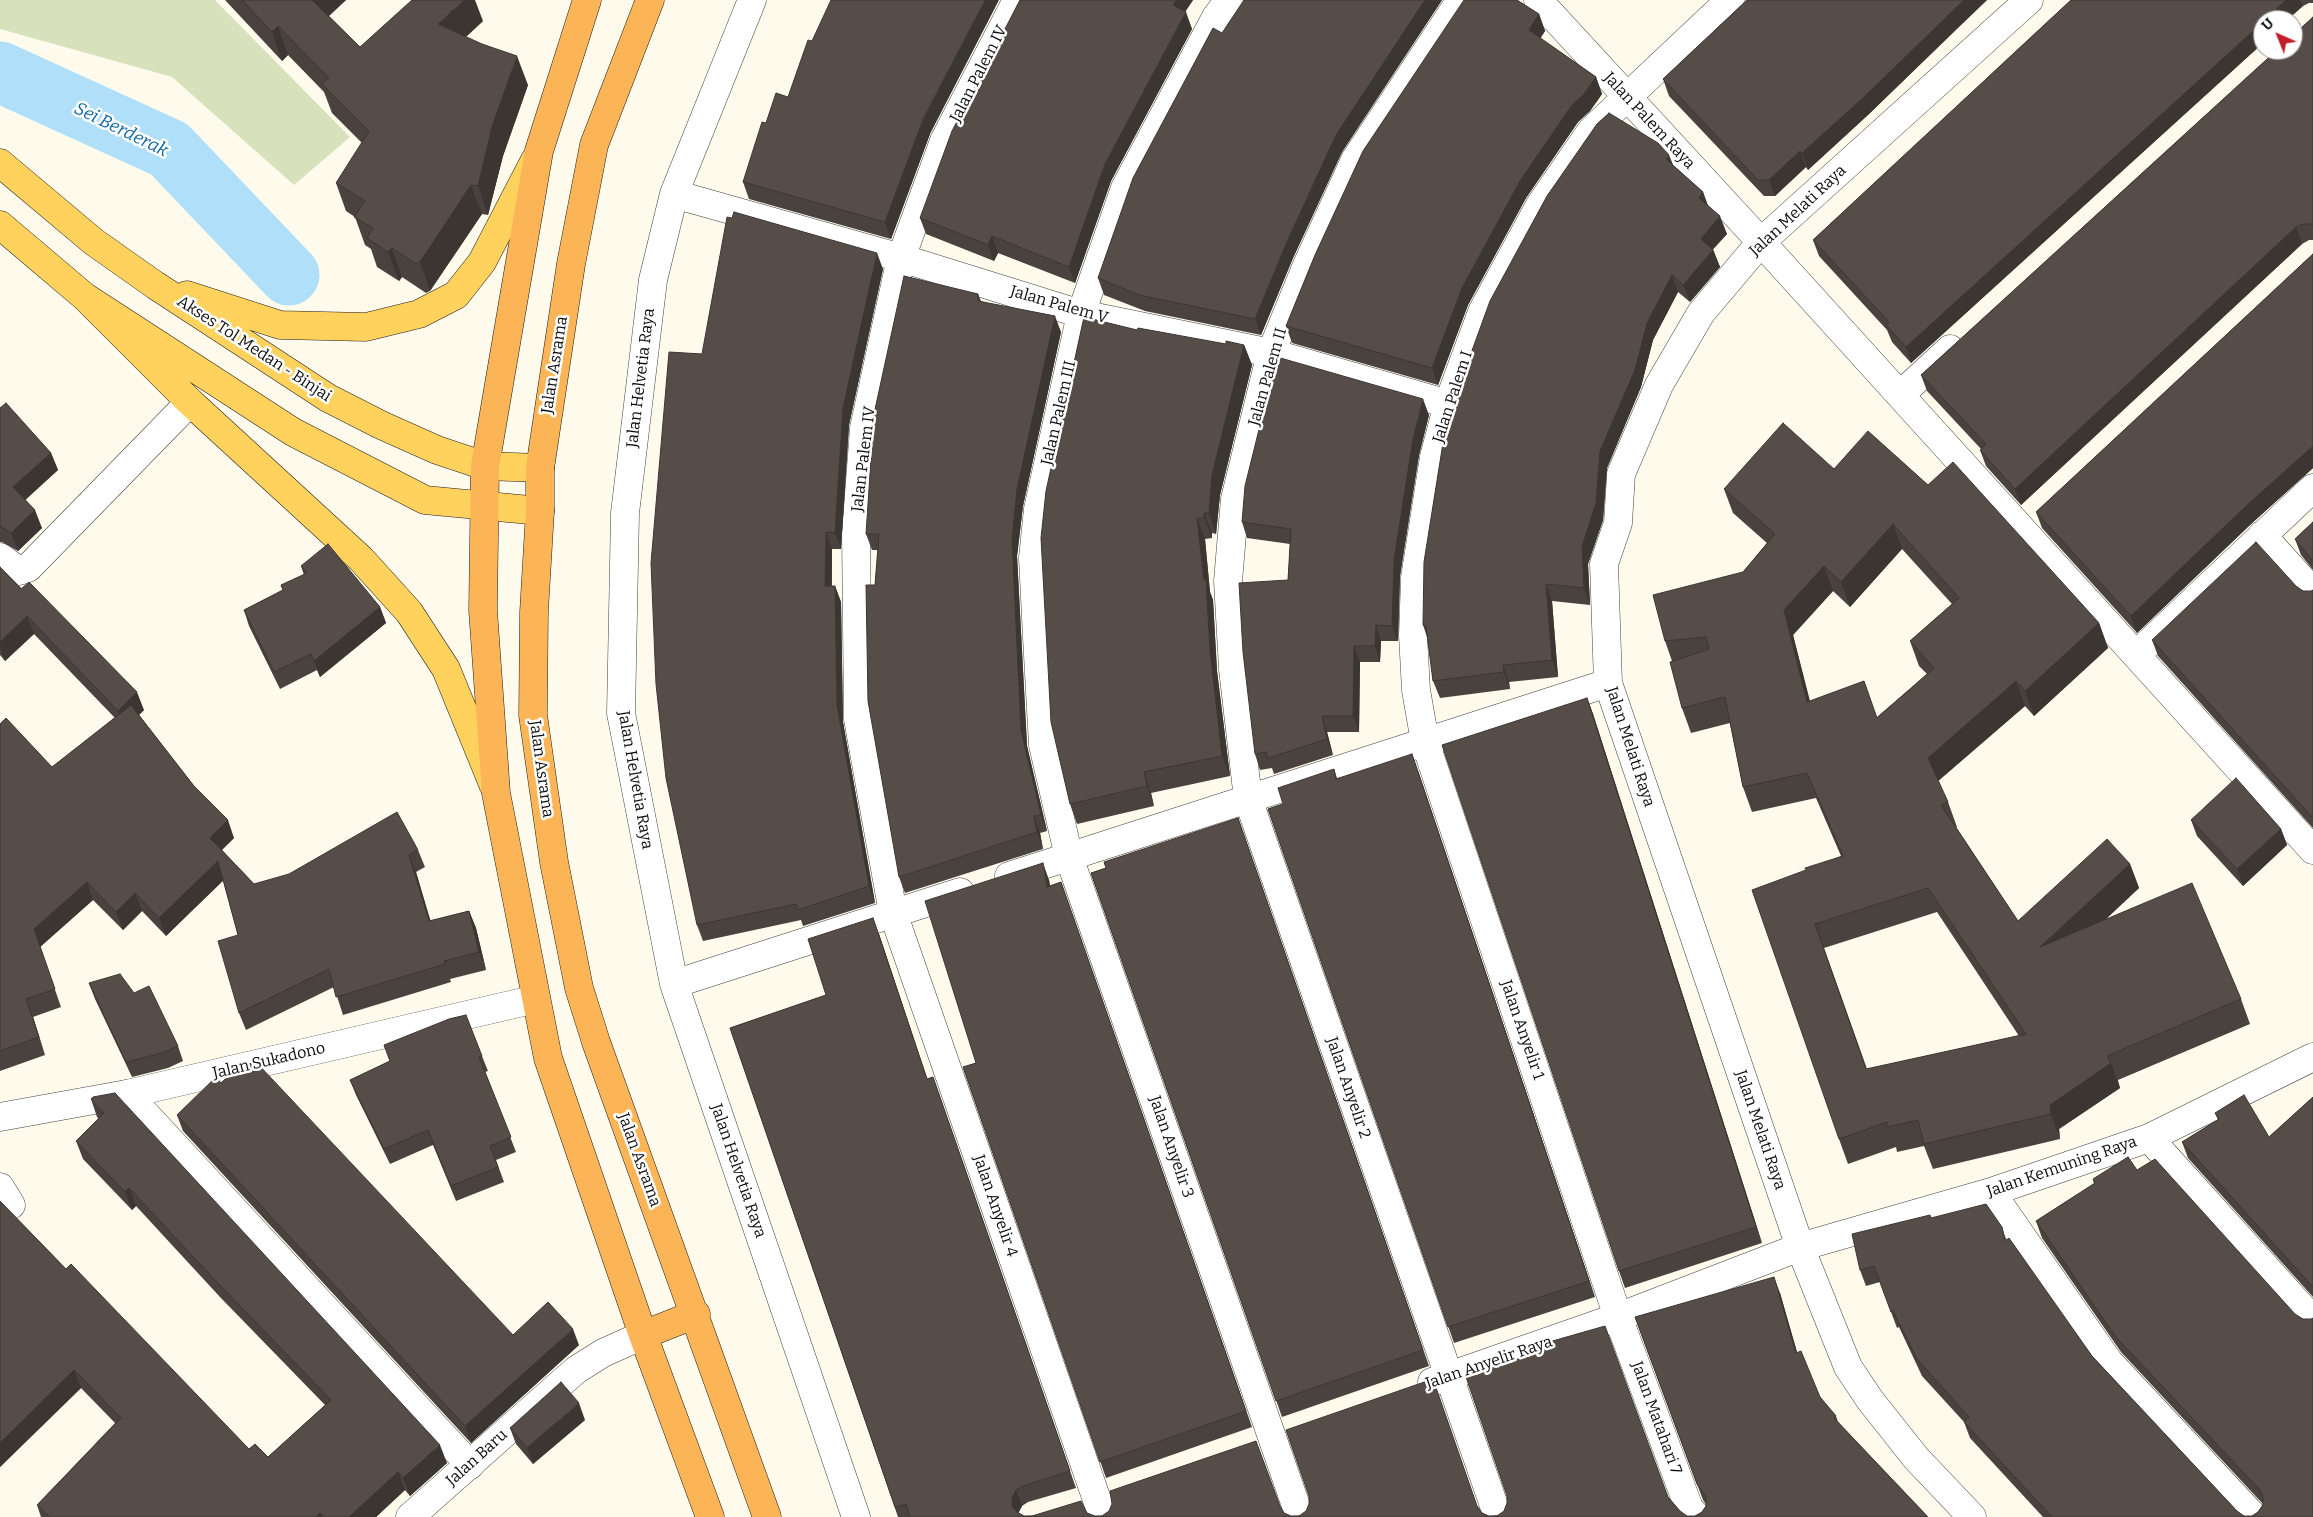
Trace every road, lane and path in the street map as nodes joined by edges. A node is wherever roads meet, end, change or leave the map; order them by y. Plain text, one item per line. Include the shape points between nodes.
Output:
1 (587, 0) edge
2 (650, 0) edge
3 (752, 0) edge
4 (1018, 0) edge
5 (1229, 0) edge
6 (1462, 0) edge
7 (1538, 0) edge
8 (1730, 0) edge
9 (2029, 0) edge
10 (1626, 96) junction
11 (539, 150) junction
12 (0, 163) edge
13 (674, 194) junction
14 (0, 225) edge
15 (1761, 242) junction
16 (902, 258) junction
17 (155, 285) junction
18 (84, 297) junction
19 (1082, 314) junction
20 (1965, 335) edge
21 (1271, 353) junction
22 (1900, 395) junction
23 (190, 402) junction
24 (1448, 404) junction
25 (485, 466) junction
26 (540, 468) junction
27 (2313, 488) edge
28 (483, 507) junction
29 (2041, 507) edge
30 (540, 511) junction
31 (2020, 527) junction
32 (2262, 535) junction
33 (0, 558) edge
34 (2313, 592) edge
35 (2136, 655) junction
36 (1608, 683) junction
37 (1425, 742) junction
38 (496, 793) junction
39 (1248, 799) junction
40 (2313, 850) edge
41 (1069, 857) junction
42 (893, 913) junction
43 (674, 984) junction
44 (536, 999) junction
45 (2312, 1061) edge
46 (127, 1094) junction
47 (0, 1117) edge
48 (2150, 1138) junction
49 (1992, 1192) junction
50 (1800, 1247) junction
51 (696, 1314) junction
52 (1618, 1317) junction
53 (2313, 1320) edge
54 (643, 1335) junction
55 (1449, 1377) junction
56 (1412, 1390) edge
57 (1282, 1435) junction
58 (1245, 1447) edge
59 (470, 1465) junction
60 (1124, 1489) edge
61 (1069, 1506) edge
62 (1100, 1508) edge
63 (410, 1517) edge
64 (710, 1517) edge
65 (767, 1517) edge
66 (856, 1517) edge
67 (1300, 1517) edge
68 (1498, 1517) edge
69 (1697, 1517) edge
70 (1972, 1517) edge
71 (2254, 1517) edge

1 - 11 highway
2 - 26 highway, Jalan Asrama via 594,144 571,264
3 - 13 street, Jalan Helvetia Raya
4 - 16 street, Jalan Palem IV via 944,141
5 - 19 street, Jalan Palem III via 1216,18 1125,188
6 - 21 street, Jalan Palem II via 1356,160 1307,265
7 - 10 street, Jalan Palem Raya
8 - 10 street, Jalan Palem I
9 - 15 street, Jalan Melati Raya
10 - 15 street, Jalan Palem Raya
10 - 24 street, Jalan Palem I via 1590,131 1540,205 1482,312
11 - 17 main road via 482,262 456,295 419,314 366,326 280,325
11 - 25 highway
12 - 17 main road, Akses Tol Medan - Binjai via 94,242
13 - 16 street, Jalan Palem V
13 - 43 street, Jalan Helvetia Raya via 653,280 626,513 621,713
14 - 18 main road
15 - 22 street, Jalan Palem Raya
15 - 36 street, Jalan Melati Raya via 1701,313 1659,385 1622,474 1618,523 1604,564
16 - 19 street, Jalan Palem V
16 - 42 street, Jalan Palem IV via 864,428 856,533 858,719
17 - 25 main road, Akses Tol Medan - Binjai via 328,398 429,446
18 - 23 main road
18 - 28 main road via 320,446 425,500
19 - 21 street, Jalan Palem V
19 - 41 street, Jalan Palem III via 1038,508 1033,558 1043,745
20 - 22 street
21 - 24 street, Jalan Palem V
21 - 39 street, Jalan Palem II via 1235,499 1228,581 1233,669
22 - 31 street, Jalan Palem Raya
23 - 33 street via 28,568 19,571
23 - 38 main road via 361,559 409,612 446,669
24 - 37 street, Jalan Palem I via 1434,457 1415,578 1413,635 1416,690
25 - 26 main road, Akses Tol Medan - Binjai
25 - 28 highway
26 - 30 highway, Jalan Asrama
27 - 32 street
28 - 30 main road
28 - 38 highway via 483,610
29 - 31 street
30 - 51 highway, Jalan Asrama via 534,612 533,715 554,862 579,988
31 - 35 street, Jalan Palem Raya
32 - 34 street
32 - 35 street
35 - 40 street, Jalan Palem Raya
36 - 37 street
36 - 50 street, Jalan Melati Raya
37 - 39 street
37 - 52 street, Jalan Anyelir 1
38 - 44 highway
39 - 41 street
39 - 55 street, Jalan Anyelir 2
41 - 42 street
41 - 57 street, Jalan Anyelir 3
42 - 43 street
42 - 62 street, Jalan Anyelir 4
43 - 66 street, Jalan Helvetia Raya
44 - 46 street, Jalan Sukadono
44 - 54 highway via 548,1058
45 - 48 street, Jalan Kemuning Raya
46 - 47 street, Jalan Sukadono
46 - 59 street
48 - 49 street, Jalan Kemuning Raya
48 - 53 street
49 - 50 street, Jalan Kemuning Raya
49 - 71 street via 2109,1362
50 - 52 street, Jalan Anyelir Raya
50 - 70 street, Jalan Melati Raya via 1848,1367 1916,1458
51 - 54 highway
51 - 65 highway, Jalan Asrama
52 - 55 street, Jalan Anyelir Raya
52 - 69 street, Jalan Matahari 7 via 1689,1508
54 - 59 street, Jalan Baru via 603,1353 576,1370
54 - 64 highway
55 - 56 street, Jalan Anyelir Raya
55 - 68 street, Jalan Anyelir 2
57 - 58 street
57 - 67 street, Jalan Anyelir 3
59 - 63 street, Jalan Baru
60 - 62 street
61 - 62 street

